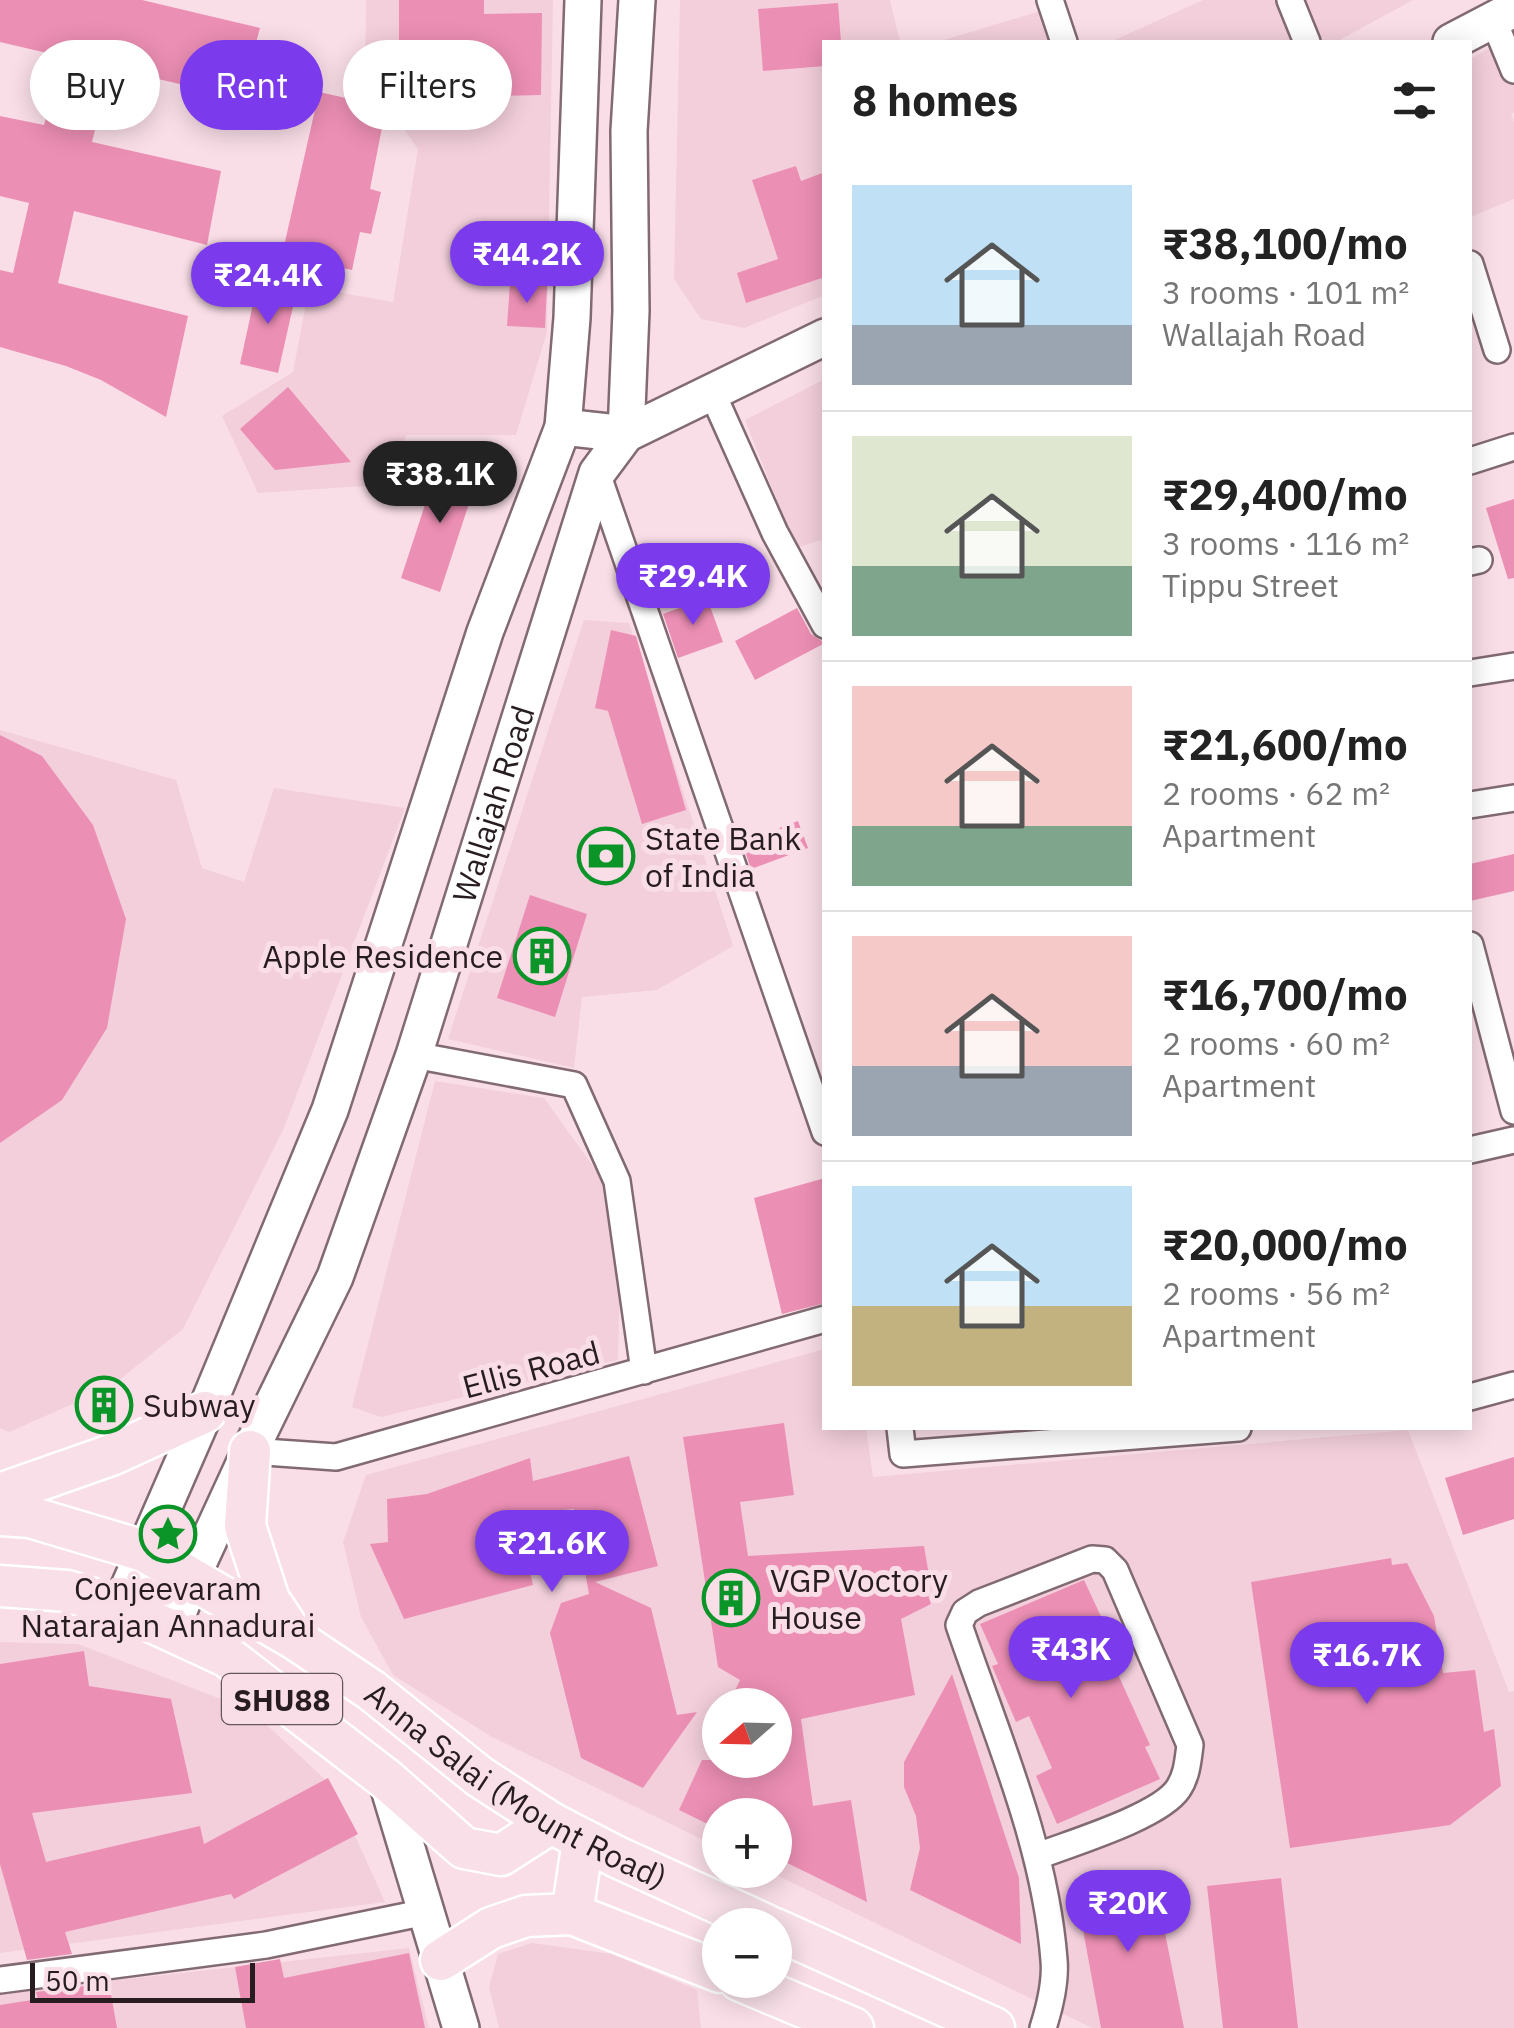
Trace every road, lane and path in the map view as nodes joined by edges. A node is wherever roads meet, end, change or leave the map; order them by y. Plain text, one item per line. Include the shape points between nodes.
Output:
1 (584, 0) edge
2 (637, 0) edge
3 (1050, 0) edge
4 (1290, 0) edge
5 (1504, 14) edge
6 (1063, 40) edge
7 (1306, 40) edge
8 (1455, 40) edge
9 (1514, 70) edge
10 (1472, 271) edge
11 (822, 338) edge
12 (1496, 350) dead end
13 (711, 390) junction
14 (563, 427) junction
15 (626, 434) junction
16 (1514, 447) edge
17 (1472, 461) edge
18 (597, 473) junction
19 (822, 619) edge
20 (1514, 666) edge
21 (1472, 673) edge
22 (1514, 798) edge
23 (1472, 805) edge
24 (1472, 953) edge
25 (414, 1055) junction
26 (1514, 1110) edge
27 (822, 1123) edge
28 (1514, 1140) edge
29 (1472, 1150) edge
30 (822, 1320) edge
31 (644, 1372) junction
32 (1514, 1386) edge
33 (1472, 1397) edge
34 (205, 1412) junction
35 (900, 1430) edge
36 (1212, 1430) edge
37 (250, 1451) junction
38 (0, 1494) edge
39 (0, 1515) edge
40 (144, 1550) junction
41 (191, 1580) junction
42 (0, 1586) edge
43 (120, 1607) junction
44 (172, 1630) junction
45 (295, 1639) junction
46 (386, 1779) junction
47 (567, 1832) junction
48 (1038, 1856) junction
49 (730, 1908) edge
50 (426, 1912) junction
51 (572, 1914) junction
52 (792, 1937) edge
53 (441, 1960) junction
54 (702, 1965) edge
55 (0, 1980) edge
56 (782, 1998) edge
57 (460, 2028) edge
58 (853, 2028) edge
59 (994, 2028) edge
60 (1043, 2028) edge

1 - 14 main road, Wallajah Road
2 - 15 main road
3 - 6 street
4 - 7 street
5 - 8 main road
5 - 9 street
10 - 12 street
11 - 13 main road
13 - 15 main road
13 - 19 street
14 - 15 main road
14 - 34 main road, Wallajah Road via 485,632 330,1110
15 - 18 main road, Wallajah Road
16 - 17 street
18 - 25 main road, Wallajah Road
18 - 27 street
20 - 21 street
22 - 23 street
24 - 26 street
25 - 31 street via 574,1086 617,1181
25 - 37 main road, Wallajah Road via 335,1278
28 - 29 street
30 - 31 street, Ellis Road
31 - 37 street, Ellis Road via 336,1457
32 - 33 street
34 - 38 main road via 112,1455
34 - 40 main road, Wallajah Road
35 - 36 street via 903,1454
37 - 41 main road, Wallajah Road
37 - 45 main road via 245,1526 269,1600
39 - 40 main road, Anna Salai (Mount Road) / SHU88 via 30,1517
40 - 41 main road, Anna Salai (Mount Road) / SHU88
40 - 43 main road, Wallajah Road
41 - 44 main road, Wallajah Road
41 - 45 main road, Anna Salai (Mount Road) / SHU88
42 - 43 main road, Anna Salai (Mount Road) / SHU88 via 67,1592
43 - 44 main road, Anna Salai (Mount Road) / SHU88
44 - 46 main road, Anna Salai (Mount Road) / SHU88 via 226,1656
45 - 47 main road, Anna Salai (Mount Road) / SHU88 via 480,1777
46 - 47 main road, Anna Salai (Mount Road) via 464,1848 501,1856
46 - 50 main road
47 - 49 main road, Anna Salai (Mount Road) / SHU88
47 - 51 main road
48 - 48 street via 959,1625 979,1603 1092,1558 1105,1560 1190,1744 1186,1775 1158,1808
48 - 60 street via 1054,1962
50 - 53 main road
50 - 55 street via 266,1945
51 - 53 main road via 526,1916 491,1928
51 - 54 main road
52 - 59 main road
53 - 57 main road
56 - 58 main road

